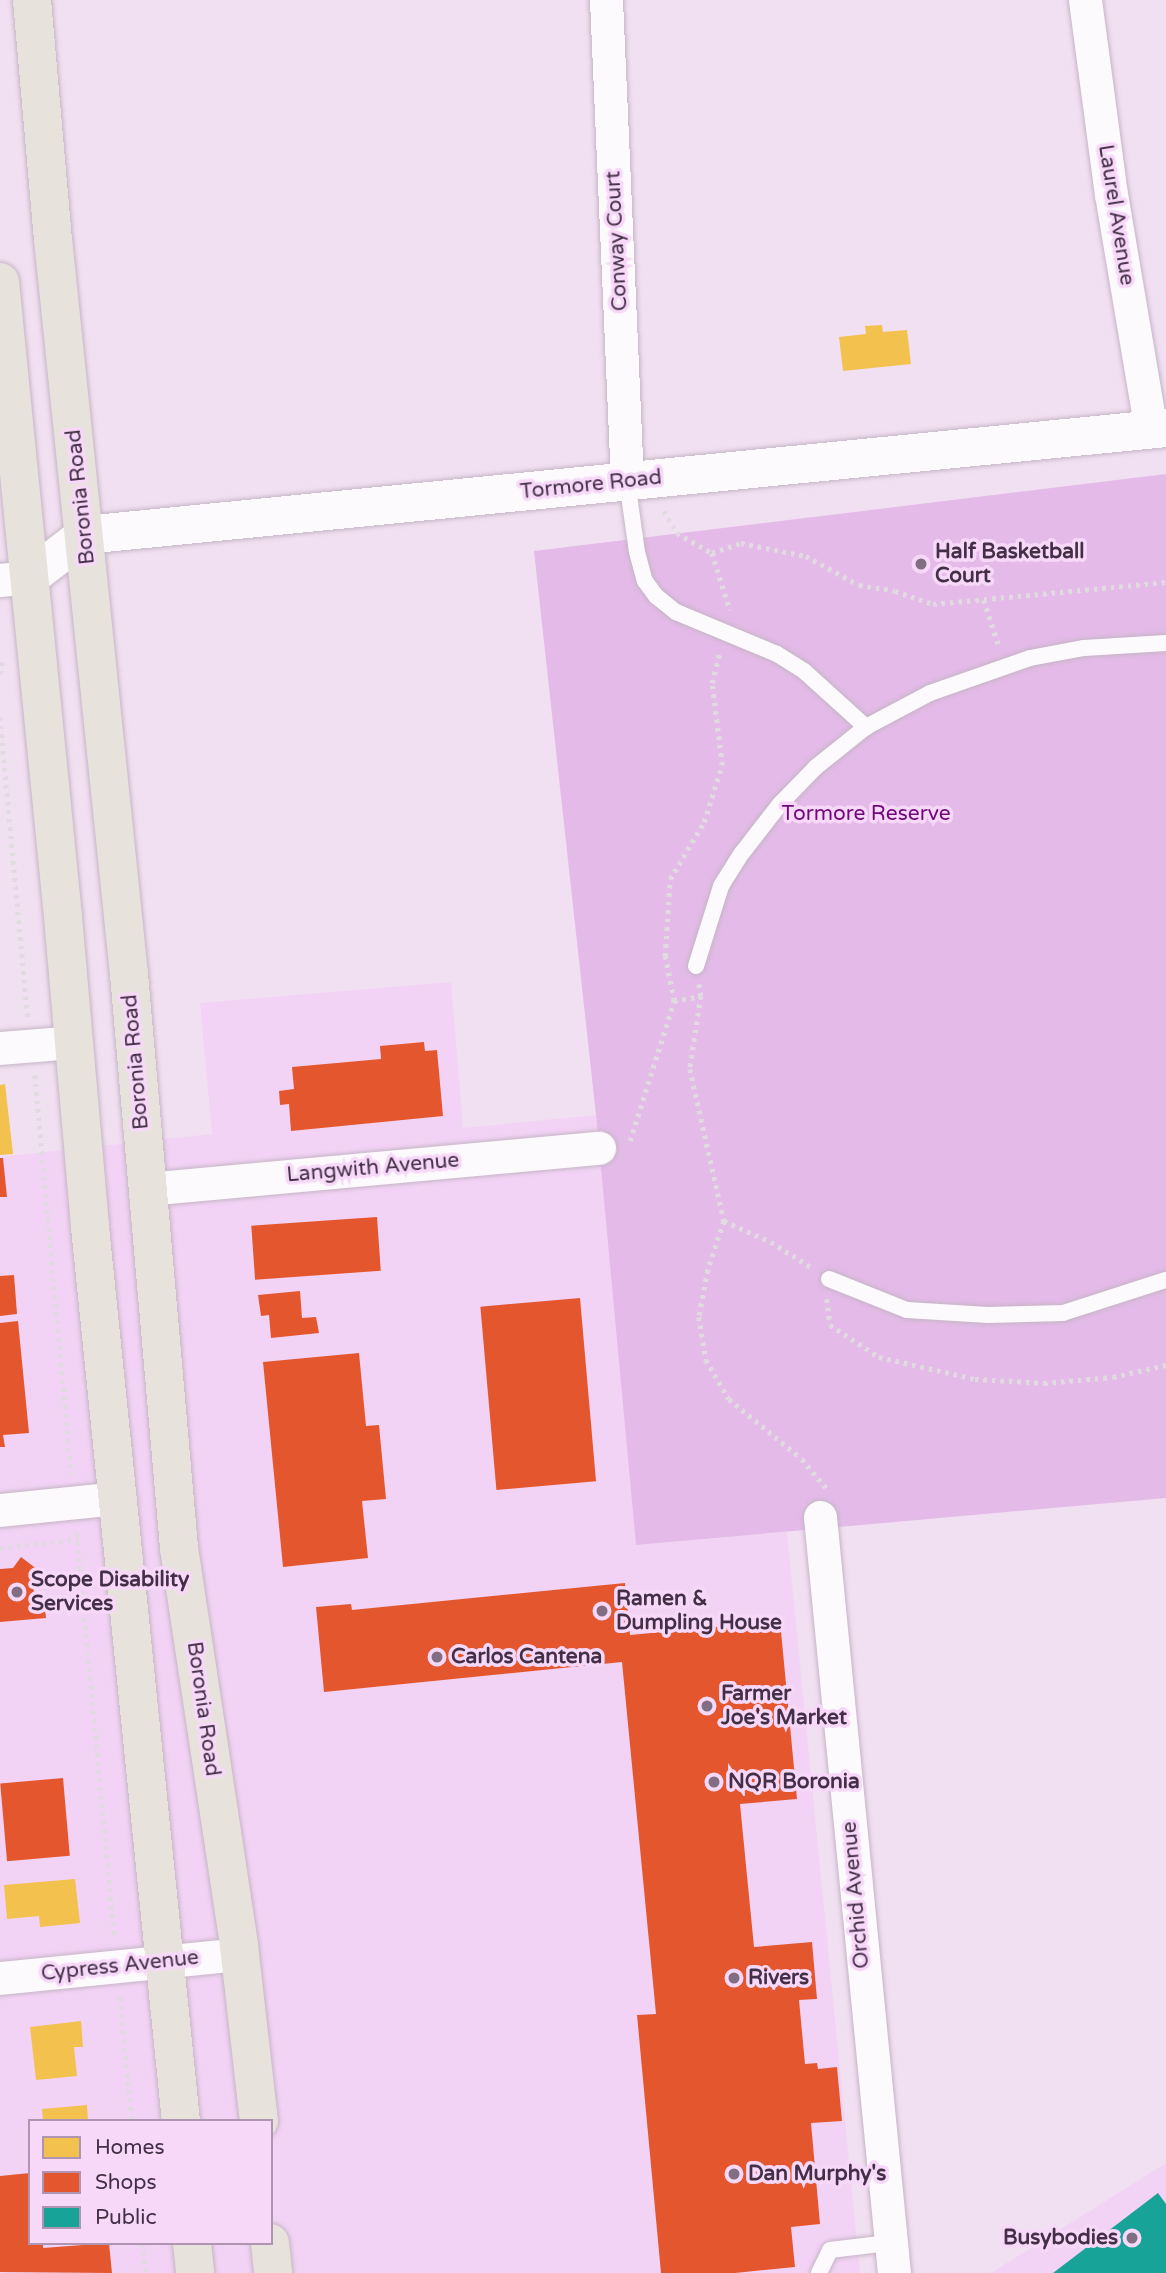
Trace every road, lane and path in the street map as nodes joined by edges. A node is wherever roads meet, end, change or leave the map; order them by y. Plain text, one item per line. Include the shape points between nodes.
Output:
1 (33, 0) edge
2 (606, 0) edge
3 (1084, 0) edge
4 (0, 282) edge
5 (1159, 429) edge
6 (627, 481) junction
7 (663, 509) dead end
8 (85, 535) junction
9 (712, 553) junction
10 (15, 579) edge
11 (1165, 584) edge
12 (984, 600) junction
13 (725, 632) junction
14 (1166, 643) edge
15 (1005, 666) junction
16 (0, 717) edge
17 (866, 727) junction
18 (696, 966) joint
19 (701, 996) junction
20 (674, 1000) junction
21 (29, 1025) dead end
22 (75, 1042) junction
23 (0, 1048) edge
24 (35, 1068) dead end
25 (599, 1148) joint
26 (146, 1189) junction
27 (724, 1221) junction
28 (829, 1279) junction
29 (1166, 1280) edge
30 (1166, 1365) edge
31 (71, 1474) dead end
32 (118, 1498) junction
33 (824, 1505) joint
34 (0, 1510) edge
35 (0, 1548) edge
36 (114, 1936) dead end
37 (240, 1954) junction
38 (166, 1962) junction
39 (0, 1978) edge
40 (120, 1994) dead end
41 (132, 2119) edge
42 (181, 2119) edge
43 (259, 2119) edge
44 (143, 2245) edge
45 (192, 2245) edge
46 (270, 2245) edge
47 (891, 2258) edge
48 (146, 2273) edge
49 (195, 2273) edge
50 (273, 2273) edge
51 (819, 2273) edge

1 - 8 main road, Boronia Road via 52,239
2 - 6 street, Conway Court
3 - 5 street, Laurel Avenue via 1111,194
4 - 10 main road
5 - 6 street, Tormore Road
6 - 8 street, Tormore Road
6 - 13 lane via 645,581 676,612
7 - 9 path via 677,533
8 - 10 street
8 - 26 main road, Boronia Road
9 - 12 path via 741,543 806,556 859,585 933,604
9 - 13 path via 731,610
10 - 22 main road
11 - 12 path
12 - 15 path
13 - 17 lane via 778,654 804,671
13 - 20 path via 712,683 722,765 704,822 670,879 665,956
14 - 15 lane via 1084,648
15 - 17 lane via 930,693
16 - 21 path
17 - 18 lane via 816,767 741,853 720,886
18 - 19 path
19 - 20 path
19 - 27 path via 690,1069
20 - 25 path via 630,1142
22 - 23 street
22 - 32 main road
24 - 31 path
25 - 26 street, Langwith Avenue
26 - 37 main road, Boronia Road via 179,1548
27 - 28 path via 771,1242
27 - 33 path via 699,1317 706,1360 729,1399 802,1459
28 - 29 lane via 907,1310 988,1315 1063,1313
28 - 30 path via 826,1309 830,1325 879,1357 975,1379 1044,1382 1113,1377
32 - 34 street
32 - 38 main road
33 - 47 street, Orchid Avenue
35 - 36 path via 78,1539
37 - 38 street, Cypress Avenue
37 - 43 main road, Boronia Road
38 - 39 street, Cypress Avenue
38 - 42 main road
40 - 41 path
44 - 48 path
45 - 49 main road
46 - 50 main road
47 - 51 lane via 830,2250

